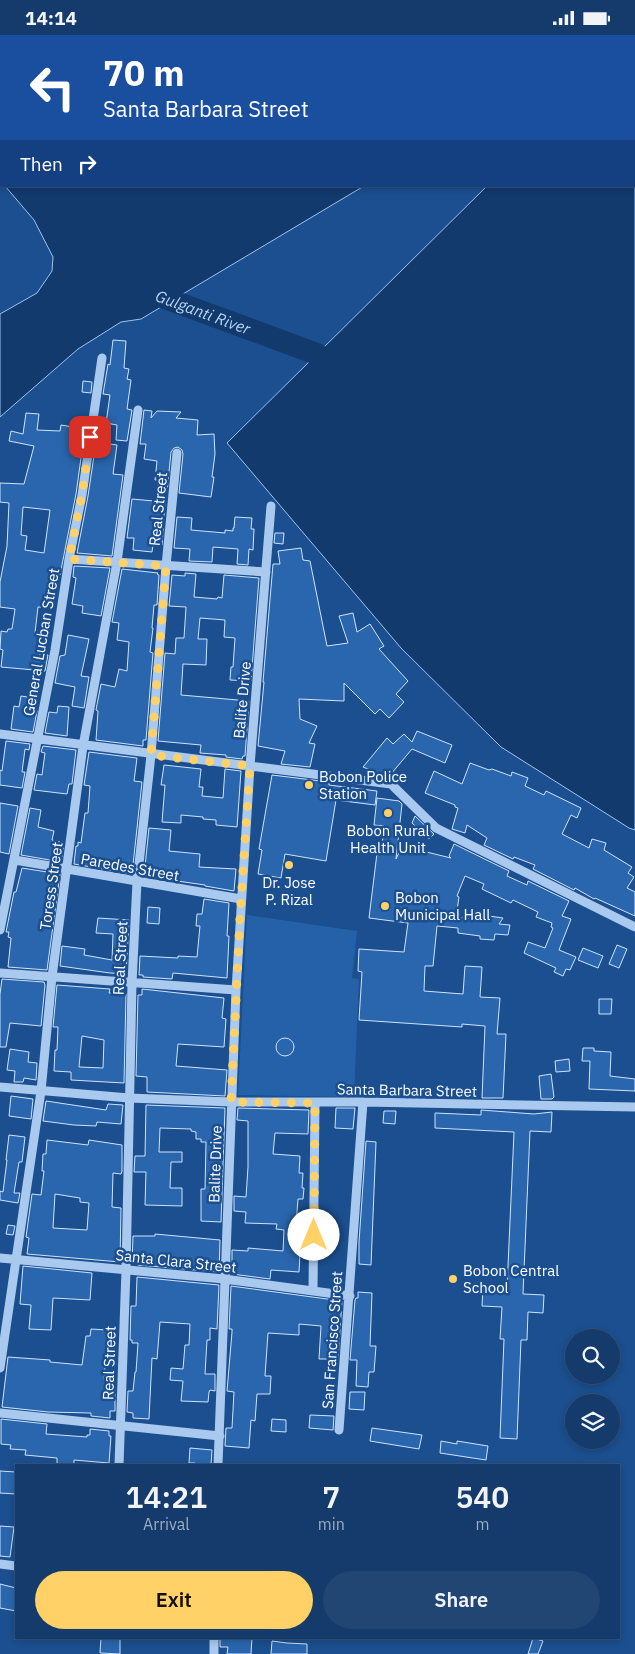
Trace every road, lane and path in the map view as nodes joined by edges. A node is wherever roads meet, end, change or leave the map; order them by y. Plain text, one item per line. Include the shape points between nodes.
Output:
1 (102, 358) dead end
2 (138, 409) dead end
3 (177, 453) dead end
4 (271, 506) dead end
5 (69, 559) junction
6 (117, 561) junction
7 (166, 566) junction
8 (266, 572) junction
9 (0, 734) edge
10 (38, 740) junction
11 (83, 746) junction
12 (151, 755) junction
13 (250, 766) junction
14 (15, 860) junction
15 (67, 870) junction
16 (137, 882) junction
17 (241, 899) junction
18 (635, 927) edge
19 (0, 930) edge
20 (0, 973) edge
21 (52, 977) junction
22 (132, 983) junction
23 (236, 990) junction
24 (0, 1087) edge
25 (41, 1091) junction
26 (129, 1098) junction
27 (231, 1102) junction
28 (363, 1102) junction
29 (315, 1103) junction
30 (635, 1107) edge
31 (0, 1258) edge
32 (15, 1259) junction
33 (126, 1270) junction
34 (224, 1279) junction
35 (313, 1291) junction
36 (350, 1296) junction
37 (0, 1368) edge
38 (0, 1413) edge
39 (120, 1425) junction
40 (339, 1430) dead end
41 (220, 1436) junction
42 (119, 1464) edge
43 (218, 1464) edge
44 (0, 1564) edge
45 (15, 1566) edge
46 (214, 1639) edge
47 (214, 1654) edge

1 - 5 street, General Lucban Street
2 - 6 street, Toress Street
3 - 7 street, Real Street
4 - 8 street, Balite Drive
5 - 6 street
5 - 10 street, General Lucban Street
6 - 7 street
6 - 11 street, Toress Street
7 - 8 street
7 - 12 street, Real Street
8 - 13 street, Balite Drive
9 - 10 street
10 - 11 street
10 - 14 street, General Lucban Street
11 - 12 street
11 - 15 street, Toress Street
12 - 13 street
12 - 16 street, Real Street
13 - 17 street, Balite Drive
13 - 18 street via 391,784 436,828
14 - 15 street, Paredes Street
14 - 19 street, General Lucban Street
15 - 16 street, Paredes Street
15 - 21 street, Toress Street
16 - 17 street, Paredes Street
16 - 22 street, Real Street
17 - 23 street, Balite Drive
20 - 21 street
21 - 22 street
21 - 25 street, Toress Street
22 - 23 street
22 - 26 street, Real Street
23 - 27 street, Balite Drive
24 - 25 street, Santa Barbara Street
25 - 26 street, Santa Barbara Street
25 - 32 street, Toress Street
26 - 27 street, Santa Barbara Street
26 - 33 street, Real Street
27 - 29 street, Santa Barbara Street
27 - 34 street, Balite Drive
28 - 29 street, Santa Barbara Street
28 - 30 street, Santa Barbara Street
28 - 36 street, San Francisco Street
29 - 35 street
31 - 32 street, Santa Clara Street
32 - 33 street, Santa Clara Street
32 - 37 street, Toress Street
33 - 34 street, Santa Clara Street
33 - 39 street, Real Street
34 - 35 street, Santa Clara Street
34 - 41 street, Balite Drive
35 - 36 street, Santa Clara Street
36 - 40 street, San Francisco Street
38 - 39 street
39 - 41 street
39 - 42 street, Real Street
41 - 43 street, Balite Drive
44 - 45 street
46 - 47 street

